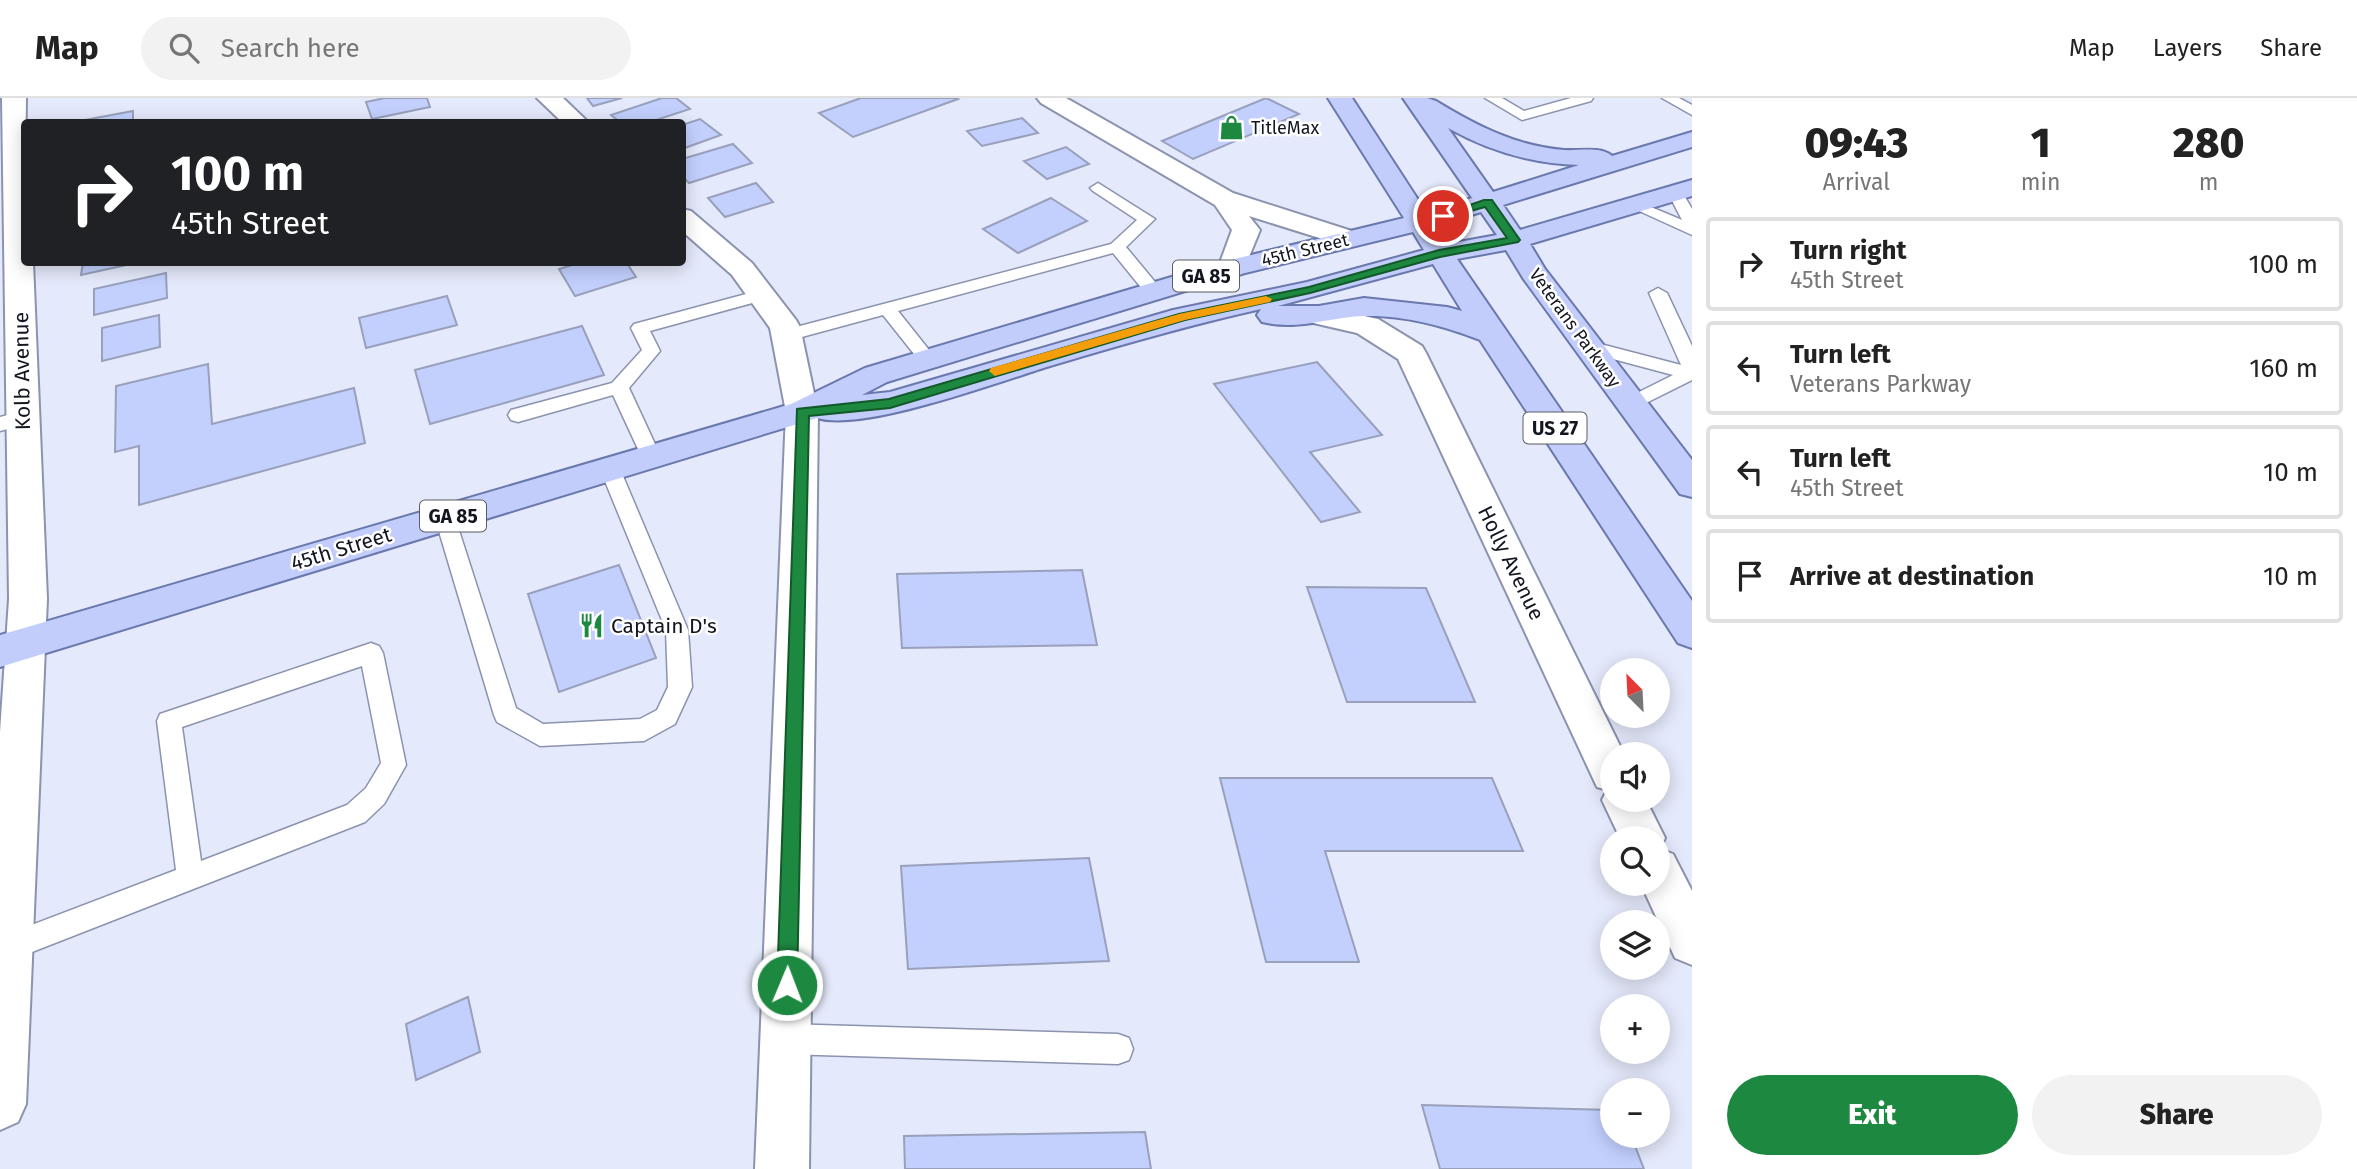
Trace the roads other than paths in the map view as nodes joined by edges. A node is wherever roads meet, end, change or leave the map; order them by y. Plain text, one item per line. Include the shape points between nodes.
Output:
1 (14, 98) edge
2 (549, 98) edge
3 (1049, 98) edge
4 (1340, 98) edge
5 (1415, 98) edge
6 (1492, 98) edge
7 (1586, 98) edge
8 (1669, 98) edge
9 (1692, 111) edge
10 (573, 119) edge
11 (8, 139) edge
12 (1692, 139) edge
13 (1631, 158) junction
14 (1098, 188) dead end
15 (1684, 190) edge
16 (1224, 199) junction
17 (1488, 202) junction
18 (1634, 205) junction
19 (686, 221) edge
20 (1421, 222) junction
21 (1692, 227) edge
22 (1348, 239) junction
23 (1514, 240) junction
24 (1117, 247) junction
25 (1439, 254) junction
26 (1232, 268) junction
27 (1154, 292) junction
28 (1658, 293) dead end
29 (761, 295) junction
30 (887, 308) junction
31 (1672, 313) dead end
32 (1319, 315) junction
33 (1447, 316) junction
34 (1183, 317) junction
35 (1491, 333) junction
36 (786, 335) junction
37 (1691, 338) edge
38 (1589, 347) junction
39 (1411, 353) junction
40 (928, 360) junction
41 (1691, 364) edge
42 (619, 387) junction
43 (1632, 404) junction
44 (802, 412) junction
45 (518, 415) dead end
46 (11, 421) edge
47 (651, 457) junction
48 (610, 469) junction
49 (1692, 485) edge
50 (445, 518) junction
51 (1692, 632) edge
52 (13, 647) edge
53 (1600, 748) edge
54 (190, 878) junction
55 (1670, 896) edge
56 (1692, 941) edge
57 (9, 947) junction
58 (785, 1039) junction
59 (1118, 1049) dead end
60 (0, 1104) edge
61 (782, 1169) edge

1 - 11 street, Kolb Avenue
2 - 10 street
3 - 16 street
4 - 20 main road, US 27
5 - 13 main road via 1485,139 1514,150 1590,159
5 - 17 main road, Veterans Parkway
6 - 7 lane via 1522,116
8 - 9 lane
11 - 46 street, Kolb Avenue
12 - 13 main road, 45th Street
13 - 17 main road, 45th Street
14 - 24 lane via 1147,219
15 - 18 main road, 45th Street
15 - 21 lane
16 - 22 street
16 - 26 street via 1245,230
17 - 20 main road, 45th Street
17 - 23 main road, Veterans Parkway
18 - 21 lane
18 - 23 main road, 45th Street
19 - 29 street via 741,269
20 - 22 main road, 45th Street / GA 85
20 - 25 main road, US 27
22 - 26 main road, 45th Street / GA 85
23 - 25 main road, 45th Street / GA 85
23 - 38 main road, Veterans Parkway
24 - 27 lane
24 - 30 lane
25 - 34 main road, 45th Street / GA 85 via 1310,290
25 - 35 main road, US 27
26 - 27 main road, 45th Street / GA 85
27 - 40 main road, 45th Street / GA 85
28 - 41 lane
29 - 36 street
29 - 42 lane via 640,328 651,351
30 - 36 lane
30 - 40 lane
31 - 41 lane
32 - 33 main road via 1364,307
32 - 34 main road
32 - 39 street via 1367,326
33 - 35 main road
33 - 39 street via 1415,326
34 - 44 main road, 45th Street / GA 85 via 890,403
35 - 51 main road, US 27
36 - 44 street
37 - 41 lane
38 - 41 lane
38 - 43 main road, Veterans Parkway
39 - 53 street, Holly Avenue
40 - 44 main road, 45th Street / GA 85 via 876,375
41 - 43 lane
42 - 45 lane
42 - 47 lane
43 - 49 main road, Veterans Parkway
44 - 47 main road, 45th Street / GA 85
44 - 58 street
46 - 52 street, Kolb Avenue
47 - 48 main road, 45th Street / GA 85
48 - 50 main road, 45th Street / GA 85
48 - 50 lane via 677,629 680,687 666,717 644,730 540,735 506,715
50 - 52 main road, 45th Street / GA 85
52 - 57 street, Kolb Avenue
54 - 54 lane via 356,814 375,796 394,765 371,653 169,720
54 - 57 lane
55 - 56 street
57 - 60 street, Kolb Avenue
58 - 59 lane
58 - 61 street

